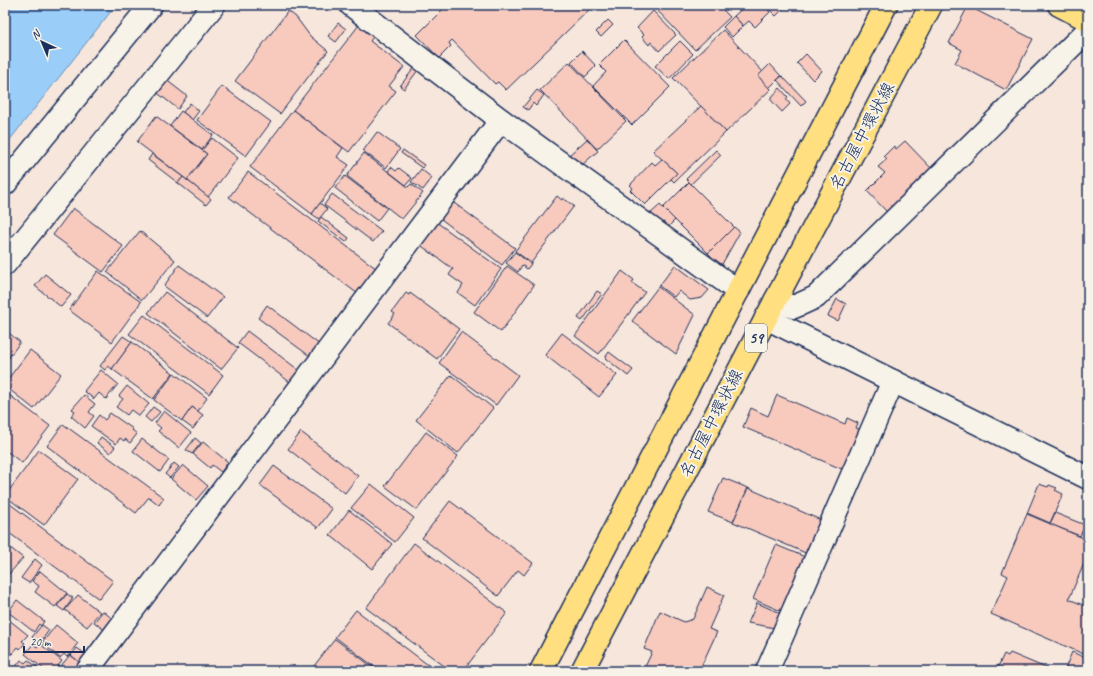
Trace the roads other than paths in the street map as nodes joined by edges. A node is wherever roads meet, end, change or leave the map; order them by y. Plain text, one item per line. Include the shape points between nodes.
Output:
1 (151, 5) edge
2 (214, 5) edge
3 (350, 5) edge
4 (886, 5) edge
5 (931, 5) edge
6 (1059, 5) edge
7 (1088, 20) edge
8 (1088, 30) edge
9 (500, 120) junction
10 (5, 184) edge
11 (5, 264) edge
12 (738, 291) junction
13 (770, 309) junction
14 (893, 381) junction
15 (1088, 478) edge
16 (87, 671) edge
17 (541, 671) edge
18 (582, 671) edge
19 (767, 671) edge

1 - 10 street
2 - 11 street
3 - 9 street
4 - 12 main road, 59
5 - 13 main road, 名古屋中環状線 / 59
6 - 7 main road
8 - 13 street via 816,297 794,308
9 - 12 street
9 - 16 street
12 - 17 main road, 59
13 - 14 street
13 - 18 main road, 名古屋中環状線 / 59
14 - 15 street
14 - 19 street

